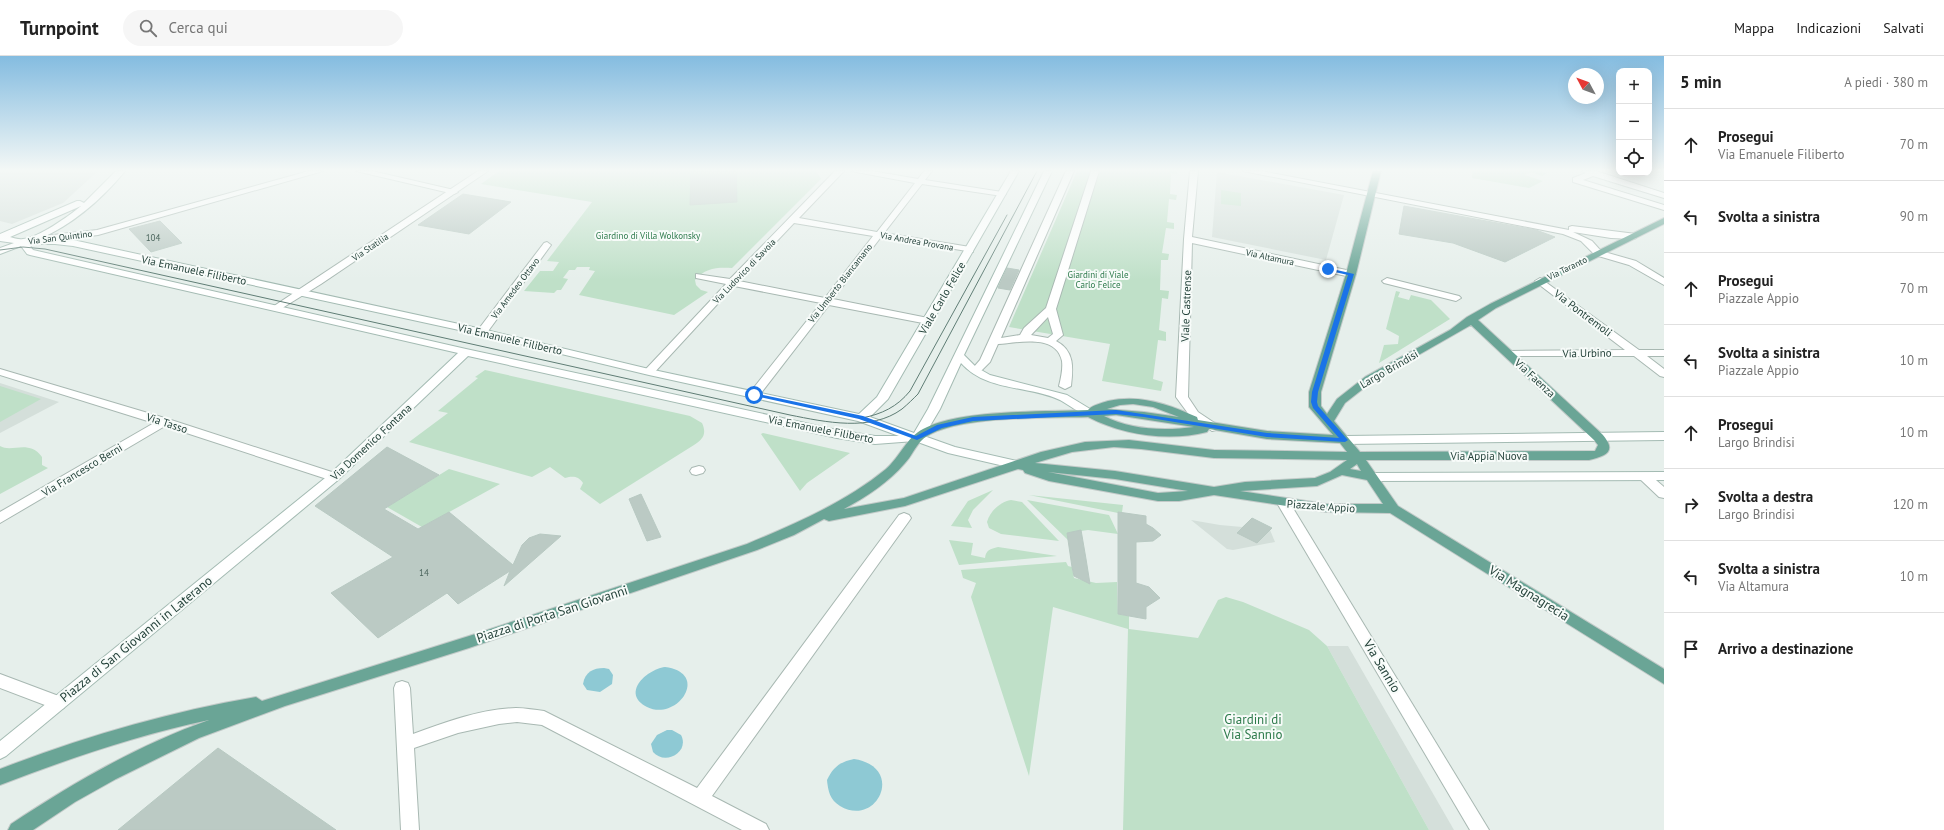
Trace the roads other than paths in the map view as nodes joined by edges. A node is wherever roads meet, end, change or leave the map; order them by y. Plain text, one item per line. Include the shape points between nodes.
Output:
1 (72, 207) edge
2 (83, 207) edge
3 (188, 207) edge
4 (431, 207) edge
5 (805, 207) edge
6 (900, 207) edge
7 (995, 207) edge
8 (1031, 207) edge
9 (1054, 207) edge
10 (1083, 207) edge
11 (1191, 207) edge
12 (1367, 207) edge
13 (1433, 207) edge
14 (1454, 207) edge
15 (793, 220) junction
16 (1664, 221) edge
17 (98, 232) junction
18 (878, 235) junction
19 (1633, 236) junction
20 (0, 237) edge
21 (1188, 239) junction
22 (22, 242) junction
23 (74, 244) junction
24 (547, 245) dead end
25 (970, 250) junction
26 (0, 252) edge
27 (1598, 253) junction
28 (1351, 274) junction
29 (699, 276) dead end
30 (1387, 281) dead end
31 (1540, 281) junction
32 (1664, 282) edge
33 (732, 283) junction
34 (301, 293) junction
35 (1456, 298) dead end
36 (826, 301) junction
37 (276, 308) junction
38 (1051, 309) junction
39 (1471, 319) junction
40 (928, 321) junction
41 (482, 332) junction
42 (1026, 334) junction
43 (994, 341) junction
44 (1049, 342) junction
45 (466, 352) junction
46 (1664, 352) edge
47 (1637, 353) junction
48 (1509, 354) junction
49 (959, 355) junction
50 (978, 368) dead end
51 (0, 372) edge
52 (649, 372) junction
53 (1664, 374) edge
54 (1065, 386) dead end
55 (754, 395) junction
56 (1089, 412) junction
57 (861, 418) junction
58 (1328, 421) junction
59 (164, 422) junction
60 (1212, 427) junction
61 (1664, 436) edge
62 (1598, 437) junction
63 (917, 438) junction
64 (1345, 440) junction
65 (1358, 457) junction
66 (1017, 465) junction
67 (1340, 471) junction
68 (1664, 476) edge
69 (334, 477) junction
70 (1372, 477) junction
71 (1645, 477) junction
72 (1138, 478) joint
73 (1211, 491) junction
74 (1664, 494) edge
75 (1283, 503) junction
76 (1393, 509) junction
77 (0, 518) edge
78 (818, 518) junction
79 (904, 518) dead end
80 (272, 528) joint
81 (1664, 677) edge
82 (0, 681) edge
83 (402, 688) dead end
84 (283, 700) junction
85 (58, 703) junction
86 (405, 744) junction
87 (0, 751) edge
88 (0, 777) edge
89 (699, 798) junction
90 (17, 830) edge
91 (410, 830) edge
92 (760, 830) edge
93 (1480, 830) edge

1 - 20 street
2 - 22 street via 58,226
3 - 17 street, Via San Quintino
4 - 34 street, Via Statilia
5 - 15 street, Via Ludovico di Savoia
6 - 18 street, Via Umberto Biancamano
7 - 25 street, Viale Carlo Felice
8 - 49 street
9 - 43 street
10 - 38 street
11 - 21 street, Viale Castrense
12 - 28 main road
13 - 27 street via 1553,229 1581,238
14 - 19 street via 1591,233
15 - 18 street, Via Andrea Provana
15 - 33 street, Via Ludovico di Savoia
16 - 19 main road, Via Taranto
17 - 22 street, Via San Quintino
17 - 23 street, Via San Quintino
18 - 25 street, Via Andrea Provana
18 - 36 street, Via Umberto Biancamano
19 - 27 main road, Via Taranto
20 - 22 street, Via Emanuele Filiberto
21 - 28 street, Via Altamura
21 - 60 street, Viale Castrense via 1182,397 1194,414
22 - 23 street, Via Emanuele Filiberto via 54,241
22 - 26 street
22 - 37 street, Via Emanuele Filiberto via 30,252
23 - 34 street, Via Emanuele Filiberto
24 - 41 street, Via Amedeo Ottavo
25 - 40 street, Viale Carlo Felice
27 - 31 main road, Via Taranto
27 - 32 street via 1633,262
28 - 58 main road via 1314,399 1315,407
29 - 33 street
30 - 35 street
31 - 39 main road, Via Taranto
31 - 47 street, Via Pontremoli
33 - 36 street
33 - 52 street, Via Ludovico di Savoia
34 - 37 street, Via Statilia
34 - 41 street, Via Emanuele Filiberto
36 - 40 street
36 - 55 street, Via Umberto Biancamano
37 - 45 street, Via Emanuele Filiberto
38 - 42 street
38 - 44 street via 1058,335
39 - 48 main road, Via Faenza
39 - 58 main road, Largo Brindisi via 1454,332 1362,384 1341,401
40 - 57 street, Viale Carlo Felice via 882,399 872,411
41 - 52 street, Via Emanuele Filiberto
42 - 43 street via 1000,342
42 - 44 street
43 - 50 street via 985,362
44 - 54 street via 1064,353 1067,362
45 - 63 street, Via Emanuele Filiberto via 853,437 886,440
45 - 69 street, Via Domenico Fontana
46 - 47 street, Via Urbino
47 - 48 street, Via Urbino
47 - 53 street, Via Pontremoli
48 - 62 main road, Via Faenza
49 - 56 street via 972,369 986,377 1064,397
49 - 63 street, Piazza di Porta San Giovanni via 934,409
51 - 59 street, Via Tasso
52 - 55 street, Via Emanuele Filiberto
55 - 57 street, Via Emanuele Filiberto
56 - 60 main road, Piazza di Porta San Giovanni via 1144,415
56 - 60 main road via 1119,425 1154,431 1181,432
56 - 60 main road via 1116,402 1144,401 1167,407
56 - 63 main road, Piazza di Porta San Giovanni via 968,420 940,427
57 - 63 street, Via Emanuele Filiberto
58 - 64 main road
59 - 69 street, Via Tasso
59 - 77 street, Via Francesco Berni
60 - 64 main road via 1273,436
61 - 62 street, Via Appia Nuova
62 - 64 street, Via Appia Nuova
62 - 65 main road, Via Appia Nuova via 1604,448 1599,454 1589,456
63 - 66 street, Piazza di Porta San Giovanni via 952,450
63 - 78 main road, Piazza di Porta San Giovanni via 902,459 883,478 856,497
64 - 65 main road
65 - 66 main road via 1212,454 1109,444 1063,449
65 - 67 main road, Piazzale Appio
65 - 70 main road
66 - 72 main road, Piazza di Porta San Giovanni
66 - 73 main road via 1057,479 1158,497 1179,498
66 - 78 main road, Piazza di Porta San Giovanni via 905,502
67 - 70 main road
67 - 73 main road, Piazzale Appio via 1317,482 1252,485
68 - 71 street, Via Appia Nuova
69 - 80 street, Via Domenico Fontana
70 - 71 street, Via Appia Nuova
70 - 76 main road
71 - 74 street
72 - 73 main road, Piazzale Appio
73 - 75 main road, Piazzale Appio
75 - 76 main road, Piazzale Appio via 1326,508
75 - 93 street, Via Sannio
76 - 81 main road, Via Magnagrecia
78 - 84 main road, Piazza di Porta San Giovanni via 745,549
79 - 89 street
80 - 85 street, Piazza di San Giovanni in Laterano
82 - 85 street
83 - 86 street
84 - 88 main road via 221,710 148,728
84 - 90 main road via 193,733 142,756 69,796
85 - 87 street, Piazza di San Giovanni in Laterano
86 - 89 street via 483,720 514,715 544,718
86 - 91 street
89 - 92 street

